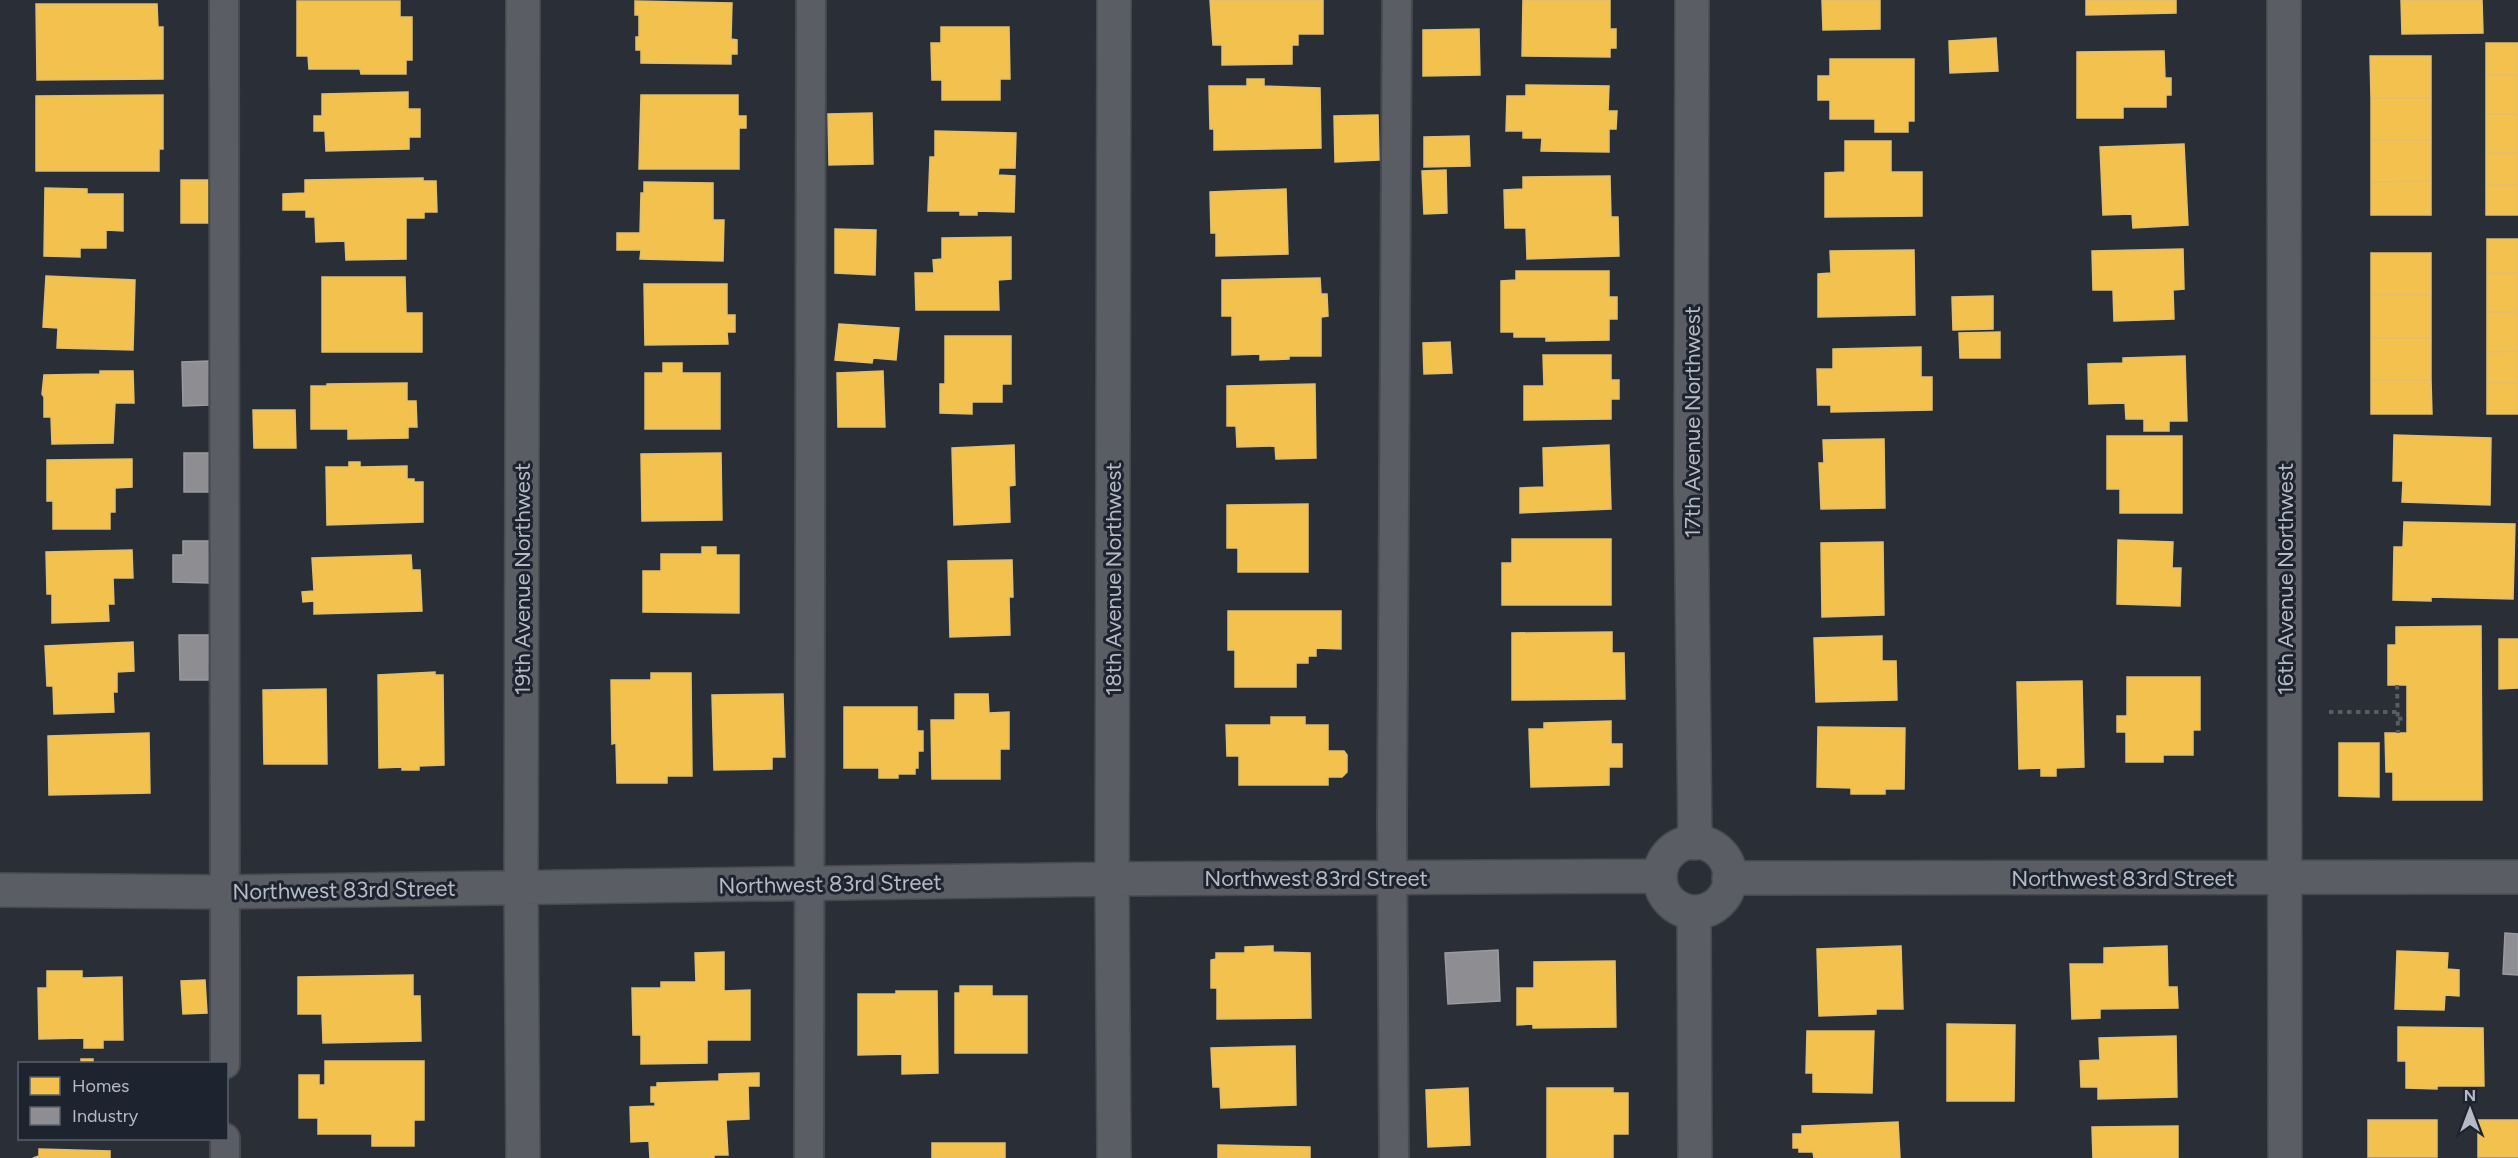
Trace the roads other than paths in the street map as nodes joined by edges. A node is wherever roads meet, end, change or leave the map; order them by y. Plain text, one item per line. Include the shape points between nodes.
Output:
1 (224, 0) edge
2 (523, 0) edge
3 (811, 0) edge
4 (1114, 0) edge
5 (1398, 0) edge
6 (1692, 0) edge
7 (2284, 0) edge
8 (1695, 843) junction
9 (1660, 876) junction
10 (2518, 877) edge
11 (1392, 878) junction
12 (1729, 878) junction
13 (1112, 879) junction
14 (2286, 879) junction
15 (808, 884) junction
16 (521, 887) junction
17 (0, 890) edge
18 (224, 892) junction
19 (1694, 912) junction
20 (225, 1062) edge
21 (225, 1140) edge
22 (225, 1158) edge
23 (523, 1158) edge
24 (809, 1158) edge
25 (1114, 1158) edge
26 (1394, 1158) edge
27 (1695, 1158) edge
28 (2285, 1158) edge

1 - 18 lane
2 - 16 street, 19th Avenue Northwest
3 - 15 lane
4 - 13 street, 18th Avenue Northwest
5 - 11 lane
6 - 8 street, 17th Avenue Northwest
7 - 14 street, 16th Avenue Northwest
8 - 9 street via 1679,846 1670,853
8 - 12 street via 1721,854
9 - 11 street, Northwest 83rd Street
9 - 19 street via 1665,896 1672,905
10 - 14 street, Northwest 83rd Street
11 - 13 street, Northwest 83rd Street
11 - 26 lane
12 - 14 street, Northwest 83rd Street
12 - 19 street via 1724,897 1716,906
13 - 15 street, Northwest 83rd Street
13 - 25 street, 18th Avenue Northwest
14 - 28 street, 16th Avenue Northwest
15 - 16 street, Northwest 83rd Street
15 - 24 lane
16 - 18 street, Northwest 83rd Street
16 - 23 street, 19th Avenue Northwest
17 - 18 street, Northwest 83rd Street
18 - 20 lane
19 - 27 street
21 - 22 lane

